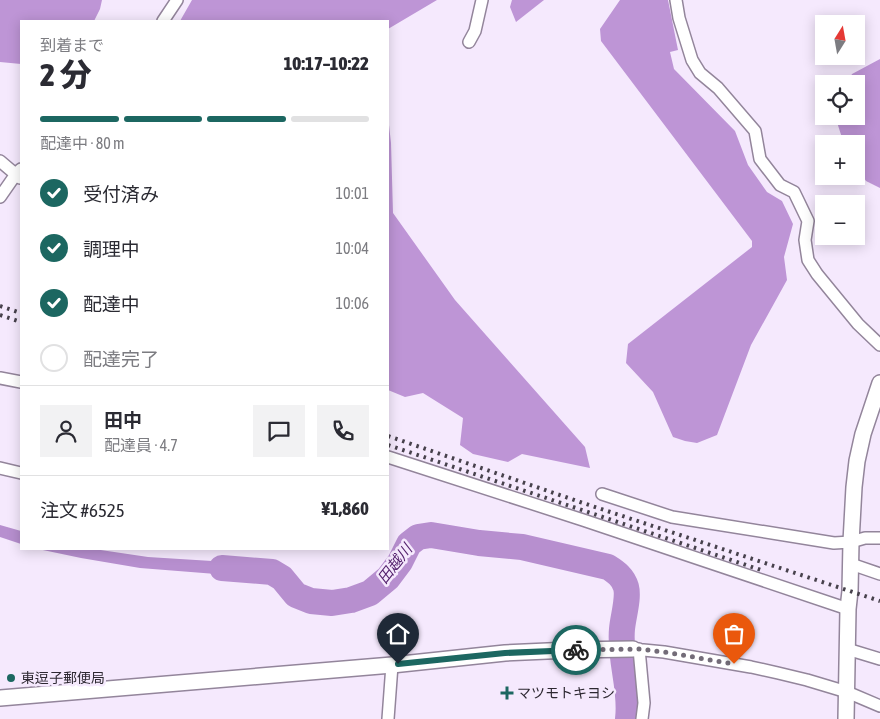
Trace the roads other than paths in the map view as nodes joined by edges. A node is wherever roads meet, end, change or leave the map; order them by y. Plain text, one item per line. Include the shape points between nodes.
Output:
1 (177, 0) edge
2 (482, 0) edge
3 (676, 0) edge
4 (164, 20) edge
5 (470, 42) dead end
6 (0, 161) edge
7 (20, 174) edge
8 (0, 197) edge
9 (880, 345) edge
10 (0, 378) edge
11 (20, 382) edge
12 (880, 383) edge
13 (389, 457) edge
14 (0, 468) edge
15 (20, 473) edge
16 (602, 494) dead end
17 (880, 538) edge
18 (851, 542) junction
19 (851, 564) junction
20 (880, 574) edge
21 (848, 609) junction
22 (848, 648) junction
23 (636, 649) junction
24 (880, 660) edge
25 (392, 665) junction
26 (847, 692) junction
27 (0, 698) edge
28 (880, 706) edge
29 (388, 719) edge
30 (642, 719) edge
31 (846, 719) edge

1 - 4 street
2 - 5 street
3 - 9 street via 678,18 692,60 700,73 718,88 755,130 760,159 780,185 794,192 808,221 805,240 808,260 855,320
6 - 7 street
7 - 8 street
10 - 11 street
12 - 18 street via 857,461
13 - 21 street
14 - 15 street
16 - 18 street via 672,517 834,543
17 - 18 street
18 - 19 street
19 - 20 street
19 - 21 street
21 - 22 street
22 - 24 street
22 - 26 street
23 - 25 street via 505,653
23 - 26 street via 751,667
23 - 30 street via 644,703
25 - 27 street
25 - 29 street
26 - 28 street
26 - 31 street

